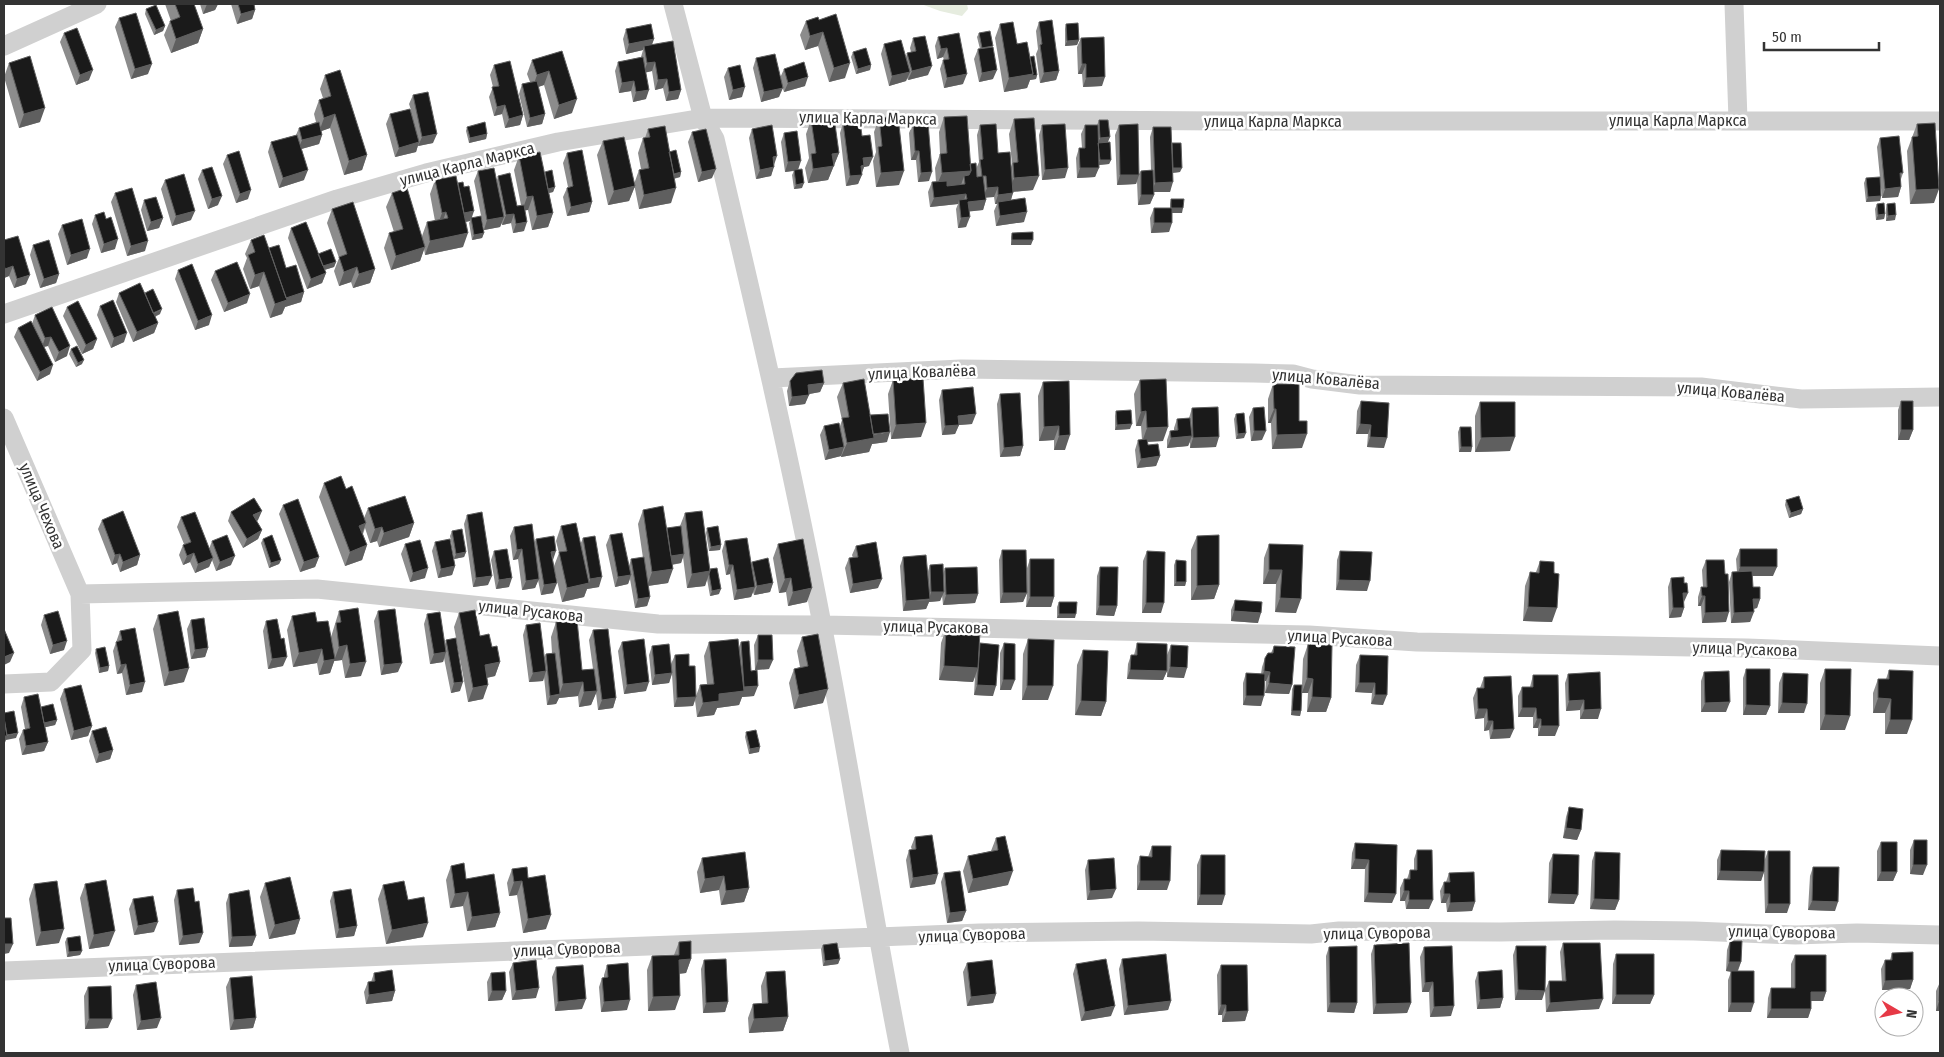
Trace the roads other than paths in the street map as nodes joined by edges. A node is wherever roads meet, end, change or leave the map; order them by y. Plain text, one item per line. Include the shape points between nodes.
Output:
1 (97, 4) edge
2 (673, 4) edge
3 (1734, 4) edge
4 (4, 46) edge
5 (703, 118) junction
6 (1738, 120) junction
7 (1940, 121) edge
8 (4, 314) edge
9 (772, 378) junction
10 (1940, 397) edge
11 (4, 418) edge
12 (80, 594) junction
13 (823, 625) junction
14 (1940, 656) edge
15 (4, 684) edge
16 (1940, 935) edge
17 (877, 937) junction
18 (4, 970) edge
19 (900, 1053) edge

1 - 4 street
2 - 5 street
3 - 6 street
5 - 6 street, улица Карла Маркса
5 - 8 street, улица Карла Маркса via 558,142 426,173 328,202
5 - 9 street via 715,139
6 - 7 street, улица Карла Маркса
9 - 10 street, улица Ковалёва via 961,369 1254,373 1293,374 1360,385 1701,387 1801,399
9 - 13 street
11 - 12 street, улица Чехова
12 - 13 street, улица Русакова via 317,589 658,624
12 - 15 street via 82,650 50,682
13 - 14 street, улица Русакова via 1747,648
13 - 17 street
16 - 17 street, улица Суворова via 1615,930 1339,931 1311,934 1138,931
17 - 18 street, улица Суворова
17 - 19 street

